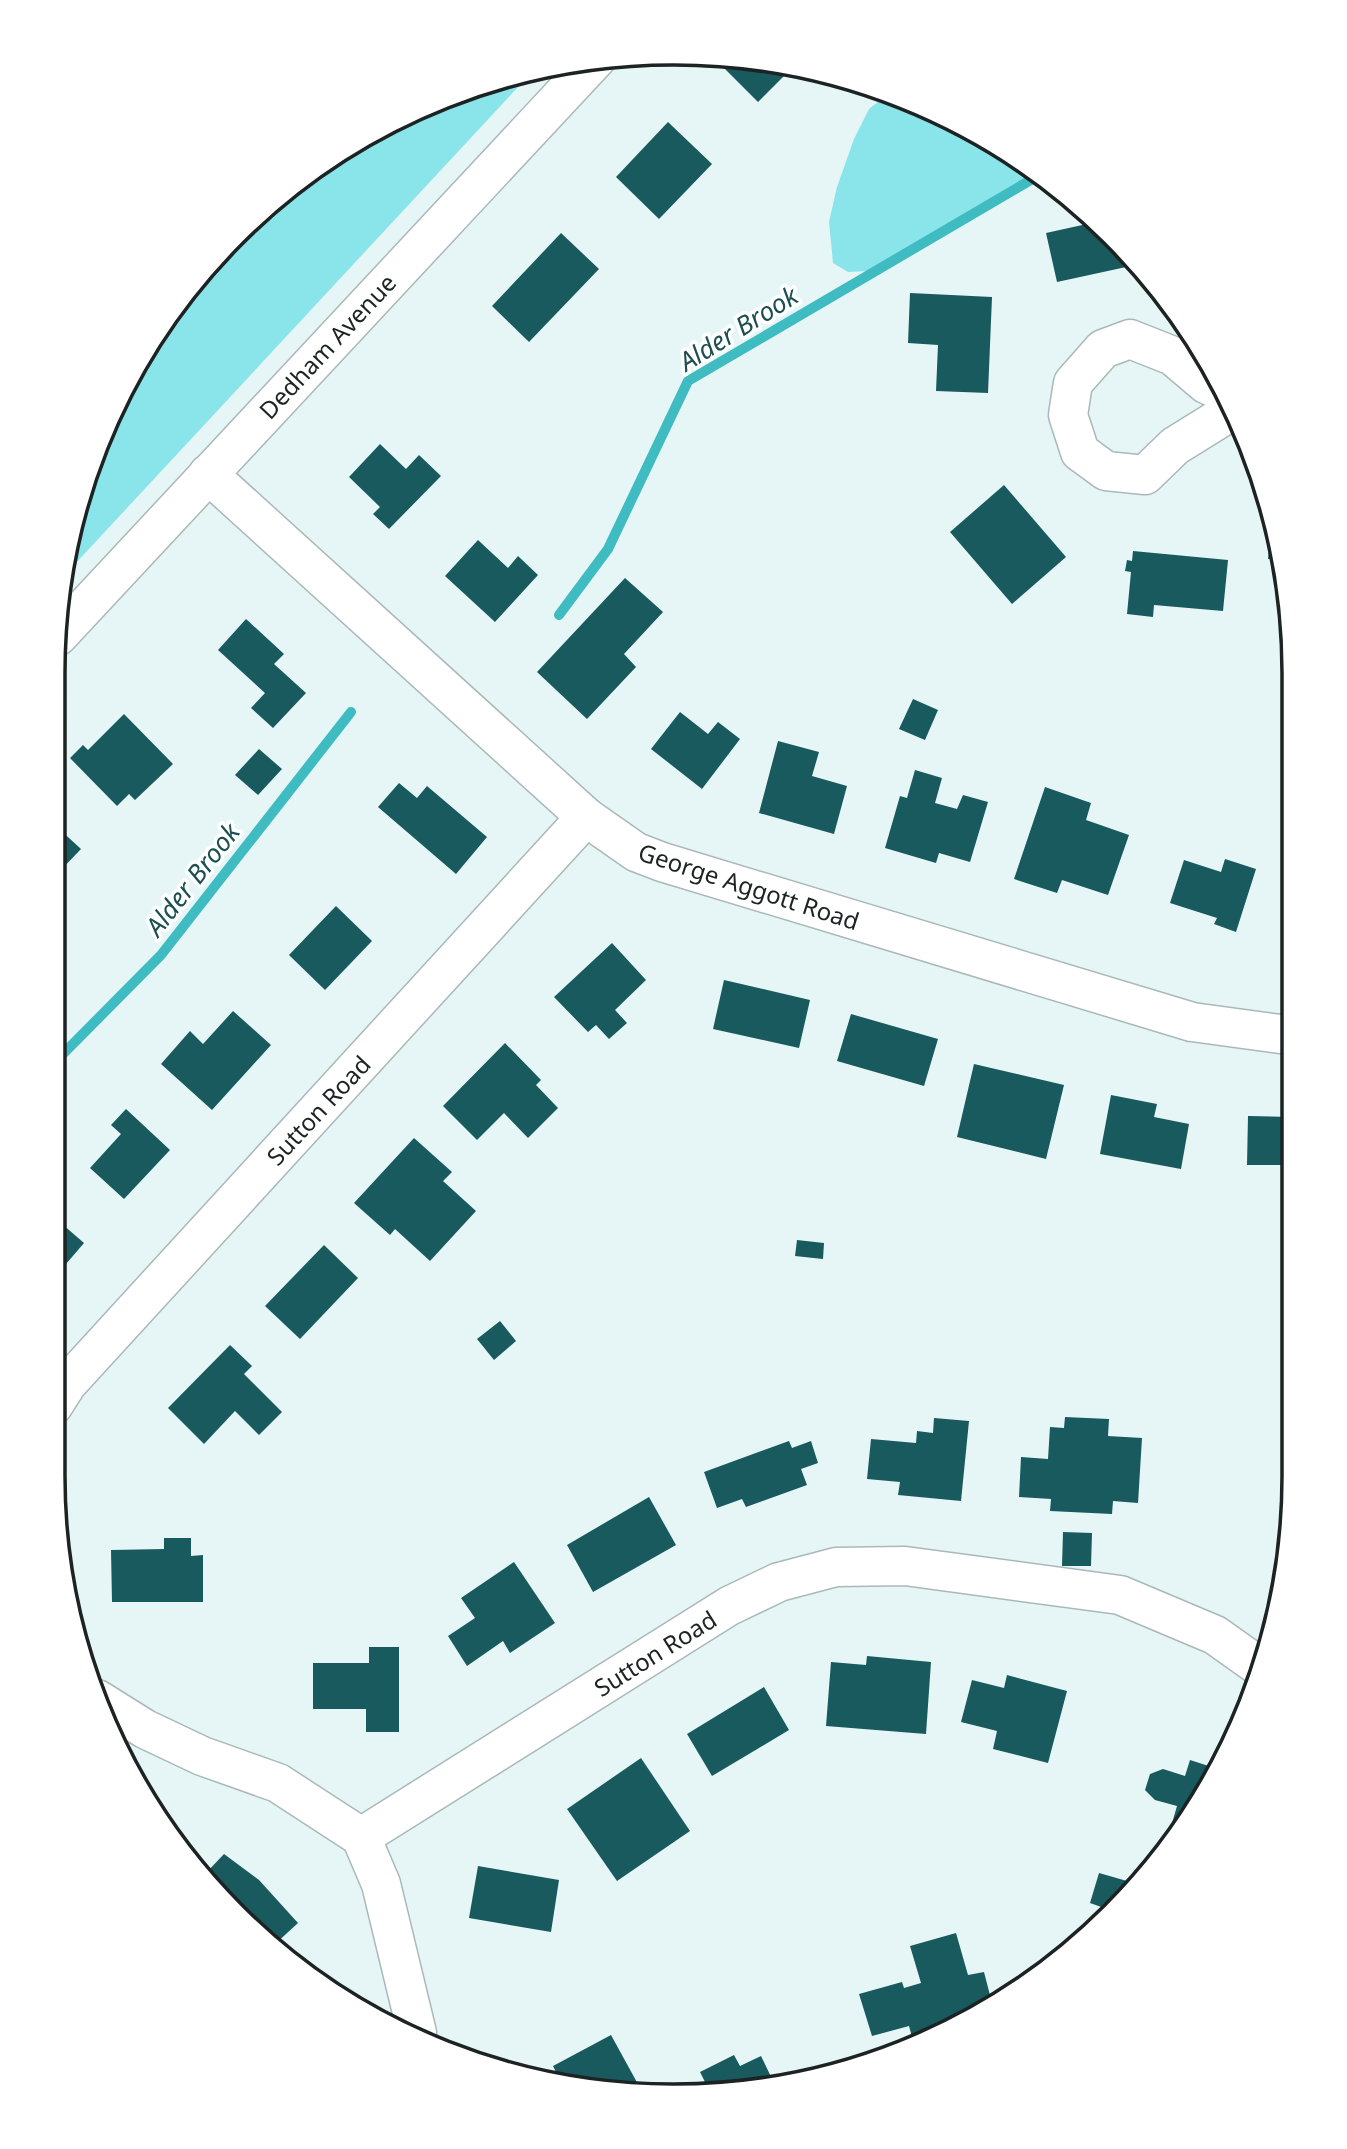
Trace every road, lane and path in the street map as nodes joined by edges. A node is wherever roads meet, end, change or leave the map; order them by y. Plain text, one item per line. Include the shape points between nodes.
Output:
1 (584, 71) edge
2 (1210, 386) edge
3 (1224, 415) edge
4 (208, 474) junction
5 (67, 627) edge
6 (586, 817) junction
7 (1282, 1034) edge
8 (65, 1387) edge
9 (1253, 1662) edge
10 (111, 1708) edge
11 (361, 1838) junction
12 (415, 2026) edge

1 - 4 street, Dedham Avenue
2 - 3 street via 1173,356 1130,339 1103,349 1073,383 1069,415 1080,452 1106,471 1144,475 1175,446
4 - 5 street, Dedham Avenue
4 - 6 street, George Aggott Road
6 - 7 street, George Aggott Road via 636,852 662,862 1192,1022
6 - 8 street, Sutton Road
9 - 11 street, Sutton Road via 1215,1635 1120,1595 905,1566 836,1567 779,1582 729,1606
10 - 11 street via 202,1756 278,1783
11 - 12 street via 381,1884

